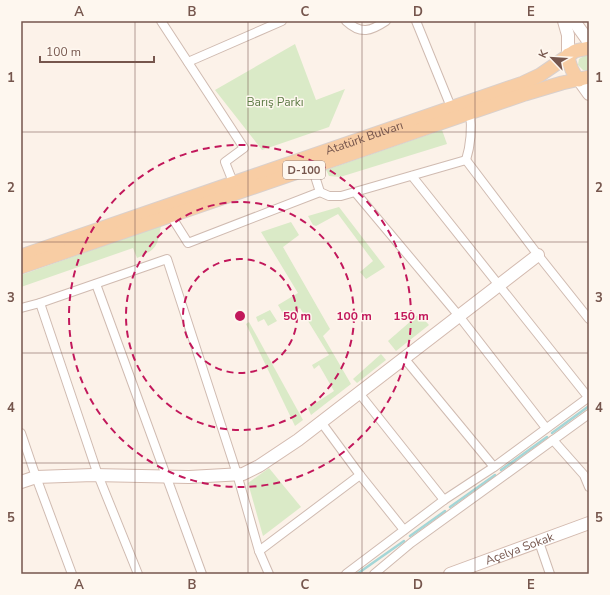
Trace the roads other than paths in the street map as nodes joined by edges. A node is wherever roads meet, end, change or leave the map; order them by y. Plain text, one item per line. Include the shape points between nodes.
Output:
1 (161, 21) edge
2 (282, 21) edge
3 (346, 21) edge
4 (386, 21) edge
5 (416, 21) edge
6 (564, 21) edge
7 (574, 21) edge
8 (589, 42) edge
9 (589, 48) edge
10 (568, 55) junction
11 (188, 62) junction
12 (584, 78) edge
13 (589, 94) edge
14 (451, 107) junction
15 (470, 112) junction
16 (466, 160) junction
17 (312, 167) junction
18 (412, 176) junction
19 (233, 182) junction
20 (320, 192) junction
21 (355, 192) junction
22 (171, 216) junction
23 (538, 255) junction
24 (21, 256) edge
25 (21, 267) edge
26 (96, 284) junction
27 (500, 285) junction
28 (40, 303) junction
29 (21, 308) edge
30 (459, 316) junction
31 (589, 319) edge
32 (404, 358) junction
33 (359, 393) junction
34 (588, 397) edge
35 (589, 414) edge
36 (321, 422) junction
37 (546, 428) junction
38 (21, 433) edge
39 (553, 440) junction
40 (494, 467) junction
41 (236, 474) junction
42 (98, 475) junction
43 (167, 476) junction
44 (360, 476) junction
45 (36, 477) junction
46 (21, 482) edge
47 (589, 487) edge
48 (444, 500) junction
49 (589, 523) edge
50 (404, 530) junction
51 (539, 542) junction
52 (259, 551) junction
53 (72, 574) edge
54 (138, 574) edge
55 (202, 574) edge
56 (269, 574) edge
57 (346, 574) edge
58 (374, 574) edge
59 (450, 574) edge
60 (550, 574) edge

1 - 11 street
2 - 11 street
3 - 4 street via 364,31 374,29
5 - 14 street
6 - 10 street via 568,35
7 - 8 street
9 - 10 main road, Atatürk Bulvarı / D-100
10 - 12 main road via 574,74
10 - 14 main road, Atatürk Bulvarı / D-100 via 534,78
11 - 19 street via 244,148 225,162
12 - 13 street
12 - 15 main road, Atatürk Bulvarı / D-100 via 546,87
14 - 19 main road, Atatürk Bulvarı / D-100
15 - 16 street via 471,143
15 - 17 main road, Atatürk Bulvarı / D-100
16 - 18 street
16 - 23 street
17 - 20 street
17 - 22 main road, Atatürk Bulvarı / D-100
18 - 21 street
18 - 27 street
19 - 24 main road, Atatürk Bulvarı / D-100
20 - 21 street via 329,196 341,196
20 - 22 street via 188,243
21 - 30 street
22 - 25 main road, Atatürk Bulvarı / D-100
23 - 27 street
23 - 31 street
26 - 28 street
26 - 41 street via 167,259
26 - 43 street
27 - 30 street
27 - 34 street
28 - 29 street
28 - 42 street
30 - 32 street
30 - 37 street
32 - 33 street
32 - 40 street
33 - 36 street
33 - 48 street
34 - 37 street
35 - 39 street
36 - 41 street via 259,466 243,474
36 - 44 street
37 - 40 street
38 - 45 street
39 - 47 street via 584,475
39 - 58 street
40 - 48 street
41 - 43 street
41 - 52 street
42 - 43 street
42 - 45 street
42 - 54 street
43 - 55 street
44 - 50 street
44 - 52 street
45 - 46 street
45 - 53 street
48 - 50 street
49 - 51 street, Açelya Sokak
50 - 57 street
51 - 59 street, Açelya Sokak
51 - 60 street
52 - 56 street

